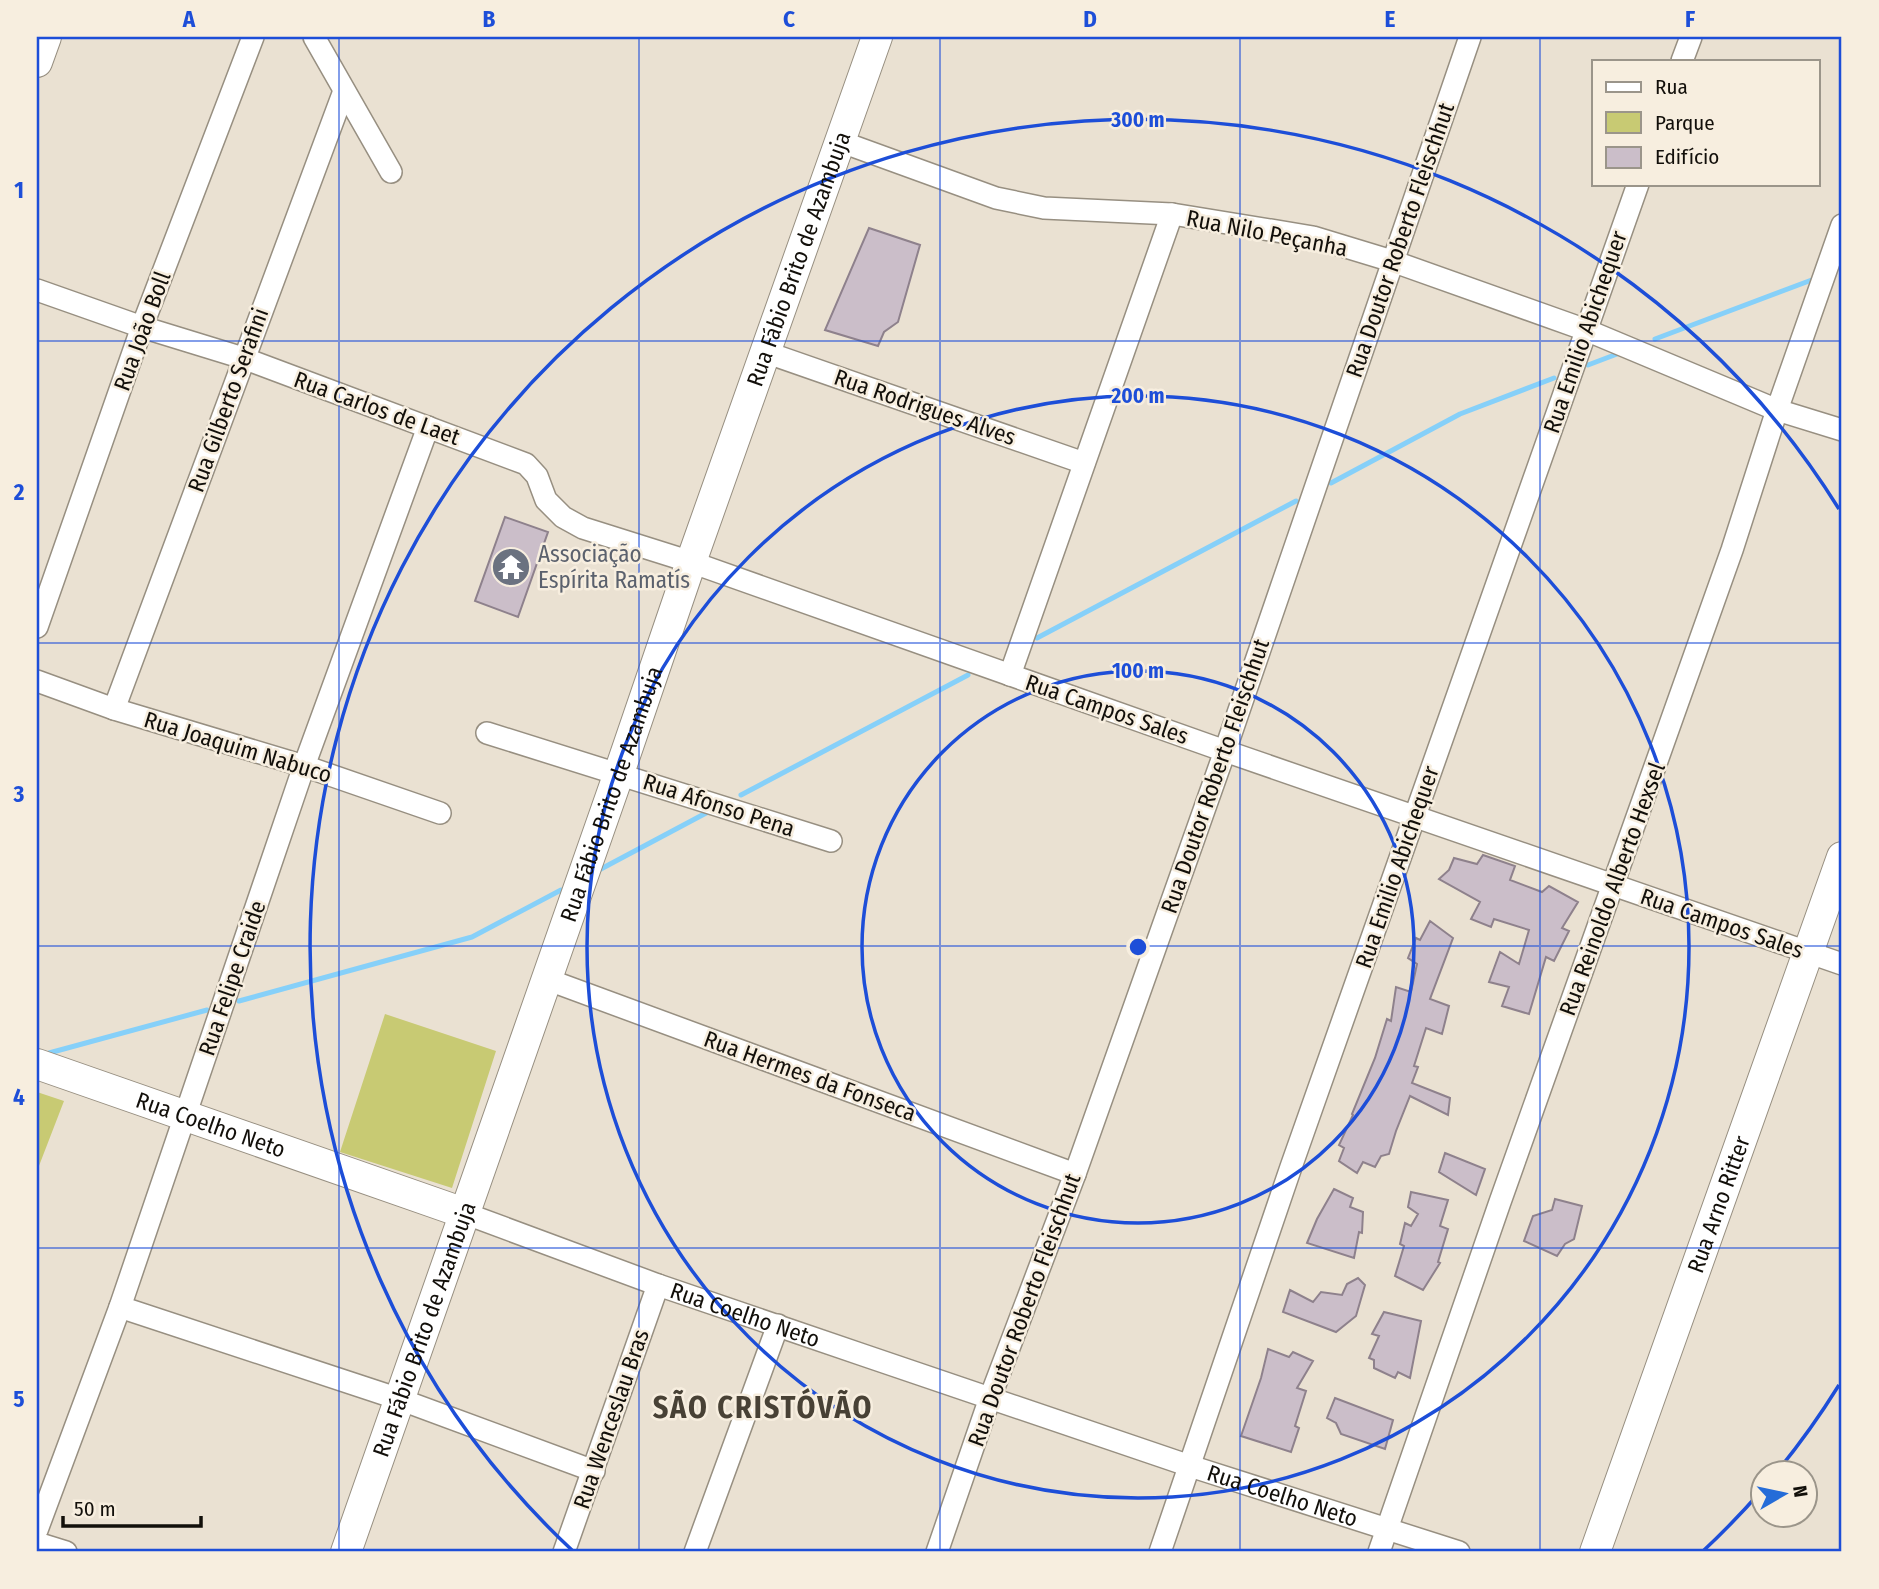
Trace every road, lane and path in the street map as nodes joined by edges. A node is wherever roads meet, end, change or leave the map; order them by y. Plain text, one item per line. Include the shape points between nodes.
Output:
1 (46, 37) edge
2 (253, 37) edge
3 (314, 37) edge
4 (877, 37) edge
5 (1470, 37) edge
6 (1691, 37) edge
7 (1682, 60) edge
8 (37, 62) edge
9 (344, 91) junction
10 (839, 141) junction
11 (391, 172) dead end
12 (1637, 186) edge
13 (1172, 214) junction
14 (1842, 225) edge
15 (1392, 261) junction
16 (37, 290) edge
17 (142, 327) junction
18 (1586, 330) junction
19 (765, 352) junction
20 (243, 358) junction
21 (1777, 410) junction
22 (428, 427) junction
23 (1842, 430) edge
24 (1084, 463) junction
25 (691, 562) junction
26 (37, 627) edge
27 (1010, 675) junction
28 (37, 681) edge
29 (114, 709) junction
30 (487, 733) dead end
31 (1225, 751) junction
32 (304, 766) junction
33 (619, 773) junction
34 (440, 813) dead end
35 (1415, 817) junction
36 (831, 841) dead end
37 (1842, 857) edge
38 (1613, 885) junction
39 (1808, 952) junction
40 (1842, 964) edge
41 (546, 979) junction
42 (37, 1064) edge
43 (186, 1116) junction
44 (1075, 1174) junction
45 (464, 1213) junction
46 (658, 1285) junction
47 (120, 1307) junction
48 (778, 1325) junction
49 (990, 1398) junction
50 (399, 1399) junction
51 (1190, 1466) junction
52 (594, 1471) junction
53 (37, 1530) edge
54 (1386, 1530) junction
55 (37, 1543) edge
56 (66, 1552) edge
57 (347, 1552) edge
58 (565, 1552) edge
59 (695, 1552) edge
60 (937, 1552) edge
61 (1160, 1552) edge
62 (1378, 1552) edge
63 (1459, 1552) edge
64 (1595, 1552) edge

1 - 8 street
2 - 17 street, Rua João Boll
3 - 9 street
4 - 10 street, Rua Fábio Brito de Azambuja
5 - 15 street, Rua Doutor Roberto Fleischhut
6 - 7 street
9 - 11 street
9 - 20 street, Rua Gilberto Serafini
10 - 13 street, Rua Nilo Peçanha via 996,198 1044,208
10 - 19 street, Rua Fábio Brito de Azambuja
12 - 18 street, Rua Emilio Abichequer
13 - 15 street, Rua Nilo Peçanha via 1313,237
13 - 24 street
14 - 21 street, Rua Reinoldo Alberto Hexsel
15 - 18 street, Rua Nilo Peçanha
15 - 31 street, Rua Doutor Roberto Fleischhut
16 - 17 street, Rua Carlos de Laet
17 - 20 street, Rua Carlos de Laet
17 - 26 street, Rua João Boll
18 - 21 street, Rua Nilo Peçanha
18 - 35 street, Rua Emilio Abichequer
19 - 24 street, Rua Rodrigues Alves
19 - 25 street, Rua Fábio Brito de Azambuja
20 - 22 street, Rua Carlos de Laet
20 - 29 street, Rua Gilberto Serafini
21 - 23 street, Rua Nilo Peçanha
21 - 38 street, Rua Reinoldo Alberto Hexsel
22 - 25 street, Rua Carlos de Laet via 526,464 546,500 583,528
22 - 32 street, Rua Felipe Craide
24 - 27 street
25 - 27 street, Rua Campos Sales
25 - 33 street, Rua Fábio Brito de Azambuja
27 - 31 street, Rua Campos Sales
28 - 29 street, Rua Joaquim Nabuco
29 - 32 street, Rua Joaquim Nabuco
30 - 33 street, Rua Afonso Pena
31 - 35 street, Rua Campos Sales
31 - 44 street, Rua Doutor Roberto Fleischhut
32 - 34 street, Rua Joaquim Nabuco
32 - 43 street, Rua Felipe Craide
33 - 36 street, Rua Afonso Pena
33 - 41 street, Rua Fábio Brito de Azambuja
35 - 38 street, Rua Campos Sales
35 - 51 street, Rua Emilio Abichequer
37 - 39 street, Rua Arno Ritter
38 - 39 street, Rua Campos Sales
38 - 54 street, Rua Reinoldo Alberto Hexsel
39 - 40 street, Rua Campos Sales
39 - 64 street, Rua Arno Ritter
41 - 44 street, Rua Hermes da Fonseca
41 - 45 street, Rua Fábio Brito de Azambuja
42 - 43 street, Rua Coelho Neto
43 - 45 street, Rua Coelho Neto
43 - 47 street, Rua Felipe Craide
44 - 49 street, Rua Doutor Roberto Fleischhut
45 - 46 street, Rua Coelho Neto
45 - 50 street, Rua Fábio Brito de Azambuja
46 - 48 street, Rua Coelho Neto
46 - 52 street, Rua Wenceslau Bras
47 - 50 street
47 - 53 street, Rua Felipe Craide
48 - 49 street, Rua Coelho Neto
48 - 59 street
49 - 51 street, Rua Coelho Neto
49 - 60 street, Rua Doutor Roberto Fleischhut
50 - 52 street
50 - 57 street, Rua Fábio Brito de Azambuja
51 - 54 street, Rua Coelho Neto
51 - 61 street, Rua Emilio Abichequer
52 - 58 street, Rua Wenceslau Bras
54 - 62 street, Rua Reinoldo Alberto Hexsel
54 - 63 street, Rua Coelho Neto
55 - 56 street

